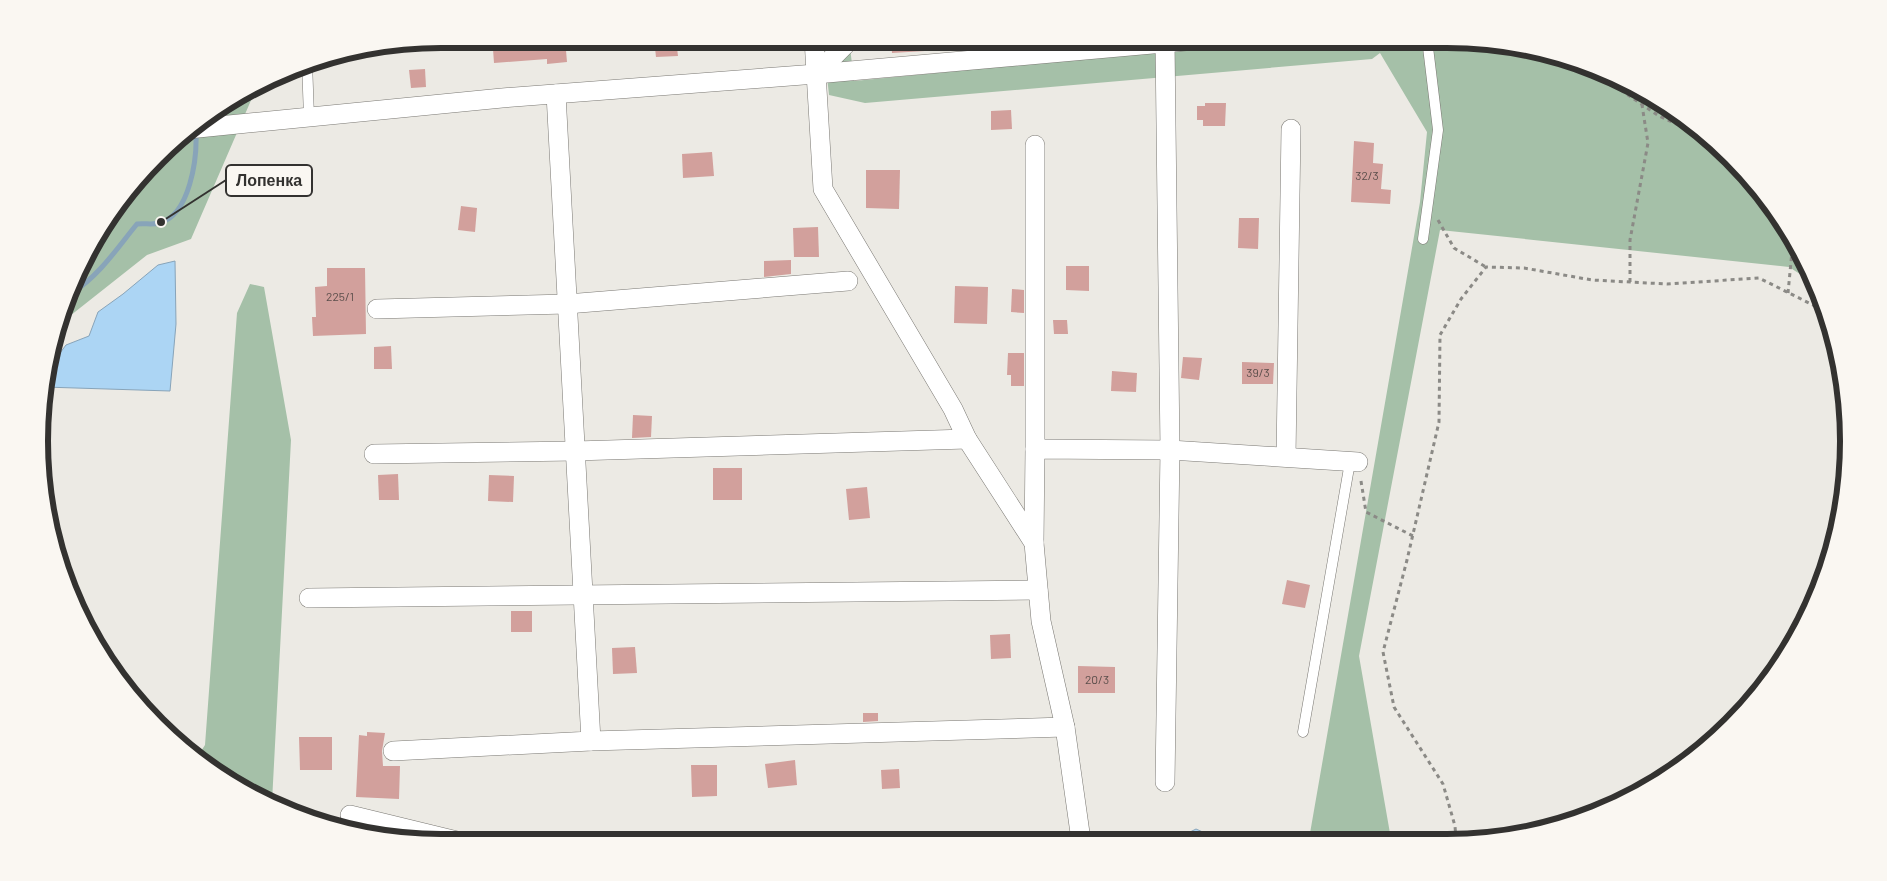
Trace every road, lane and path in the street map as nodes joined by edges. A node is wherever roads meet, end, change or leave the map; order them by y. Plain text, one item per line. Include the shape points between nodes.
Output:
1 (815, 48) edge
2 (842, 48) edge
3 (1109, 48) edge
4 (1165, 48) edge
5 (1428, 48) edge
6 (307, 71) edge
7 (816, 74) junction
8 (1609, 83) edge
9 (556, 94) junction
10 (1642, 105) junction
11 (309, 117) junction
12 (1683, 127) edge
13 (203, 128) edge
14 (1291, 129) dead end
15 (1035, 145) dead end
16 (1428, 202) junction
17 (1423, 239) dead end
18 (1792, 253) edge
19 (1486, 267) junction
20 (848, 282) dead end
21 (1630, 282) junction
22 (1788, 293) junction
23 (567, 304) junction
24 (1816, 307) edge
25 (377, 309) dead end
26 (967, 439) junction
27 (1035, 449) junction
28 (1170, 450) junction
29 (575, 451) junction
30 (374, 454) dead end
31 (1286, 457) junction
32 (1354, 462) junction
33 (1413, 536) junction
34 (1034, 543) junction
35 (1038, 590) junction
36 (583, 595) junction
37 (309, 598) dead end
38 (1065, 728) junction
39 (1303, 732) dead end
40 (591, 741) junction
41 (393, 751) dead end
42 (1165, 782) dead end
43 (350, 815) dead end
44 (426, 833) edge
45 (1080, 834) edge
46 (1456, 834) edge

1 - 7 street
2 - 7 street
3 - 7 street
4 - 28 street
5 - 16 lane via 1438,130
6 - 11 lane
7 - 9 street
7 - 26 street via 823,189 953,409
8 - 10 path
9 - 11 street
9 - 23 street
10 - 12 path
10 - 21 path via 1648,143 1630,240
11 - 13 street
14 - 31 street
15 - 27 street
16 - 17 lane
16 - 19 path via 1454,248
18 - 22 path
19 - 21 path via 1524,268 1592,280
19 - 33 path via 1461,299 1440,335 1439,422
20 - 23 street
21 - 22 path via 1667,284 1759,278
22 - 24 path
23 - 25 street
23 - 29 street
26 - 29 street
26 - 34 street
27 - 28 street
27 - 34 street
28 - 31 street
28 - 42 street
29 - 30 street
29 - 36 street
31 - 32 street
32 - 33 path via 1366,512
32 - 39 lane
33 - 46 path via 1383,652 1394,707 1443,784
34 - 35 street
35 - 36 street
35 - 38 street via 1041,621
36 - 37 street
36 - 40 street
38 - 40 street
38 - 45 street
40 - 41 street
43 - 44 street

